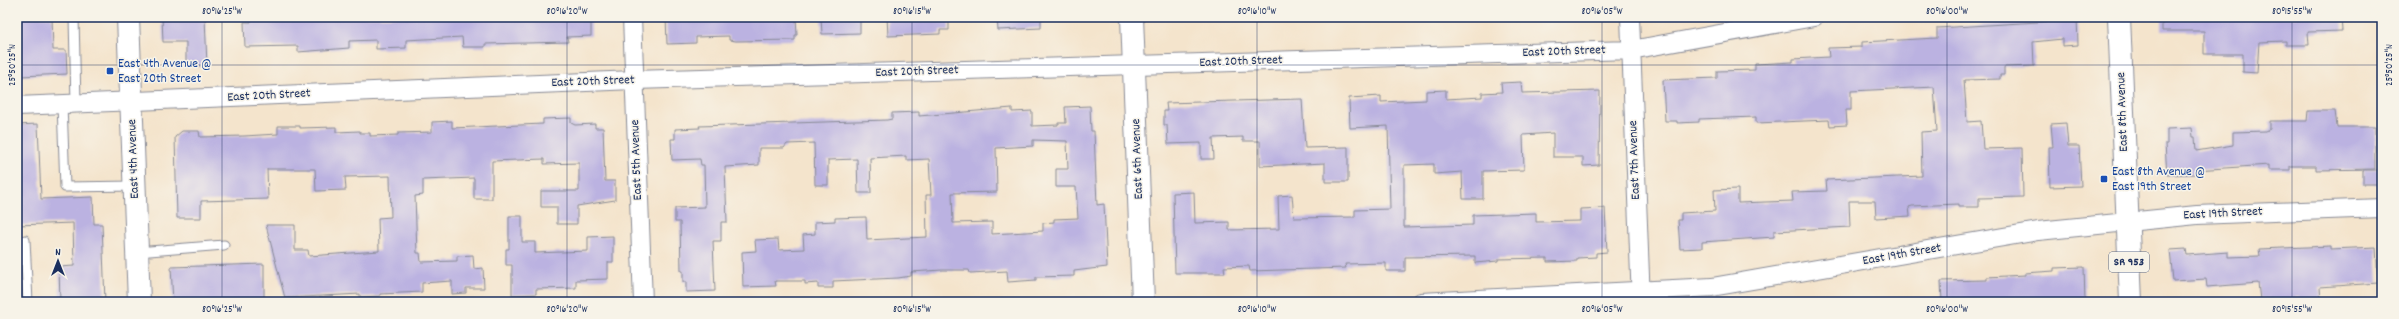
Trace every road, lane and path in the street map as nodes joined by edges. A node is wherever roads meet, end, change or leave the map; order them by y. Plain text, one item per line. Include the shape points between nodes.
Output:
1 (74, 17) edge
2 (128, 17) edge
3 (632, 17) edge
4 (1132, 17) edge
5 (1630, 17) edge
6 (1814, 17) edge
7 (2119, 17) edge
8 (1631, 50) junction
9 (1134, 65) junction
10 (634, 80) junction
11 (132, 102) junction
12 (69, 104) junction
13 (17, 106) edge
14 (135, 186) junction
15 (2382, 208) edge
16 (2128, 222) junction
17 (25, 240) dead end
18 (224, 245) dead end
19 (137, 252) junction
20 (1641, 297) edge
21 (28, 302) edge
22 (139, 302) edge
23 (643, 302) edge
24 (1143, 302) edge
25 (1421, 302) edge
26 (2131, 302) edge

1 - 12 lane
2 - 11 main road, East 4th Avenue
3 - 10 street, East 5th Avenue
4 - 9 main road, East 6th Avenue
5 - 8 street, East 7th Avenue
6 - 8 street, East 20th Street
7 - 16 main road, East 8th Avenue / SR 953
8 - 9 street, East 20th Street
8 - 20 street, East 7th Avenue
9 - 10 street, East 20th Street
9 - 24 main road, East 6th Avenue
10 - 11 street, East 20th Street
10 - 23 street, East 5th Avenue
11 - 12 street, East 20th Street
11 - 14 main road, East 4th Avenue
12 - 13 street, East 20th Street
12 - 14 lane via 65,187
14 - 19 main road, East 4th Avenue
15 - 16 street, East 19th Street via 2197,214
16 - 20 street, East 19th Street via 2038,231
16 - 26 main road, East 8th Avenue / SR 953
17 - 21 lane
18 - 19 lane
19 - 22 main road, East 4th Avenue
20 - 25 street, East 19th Street

